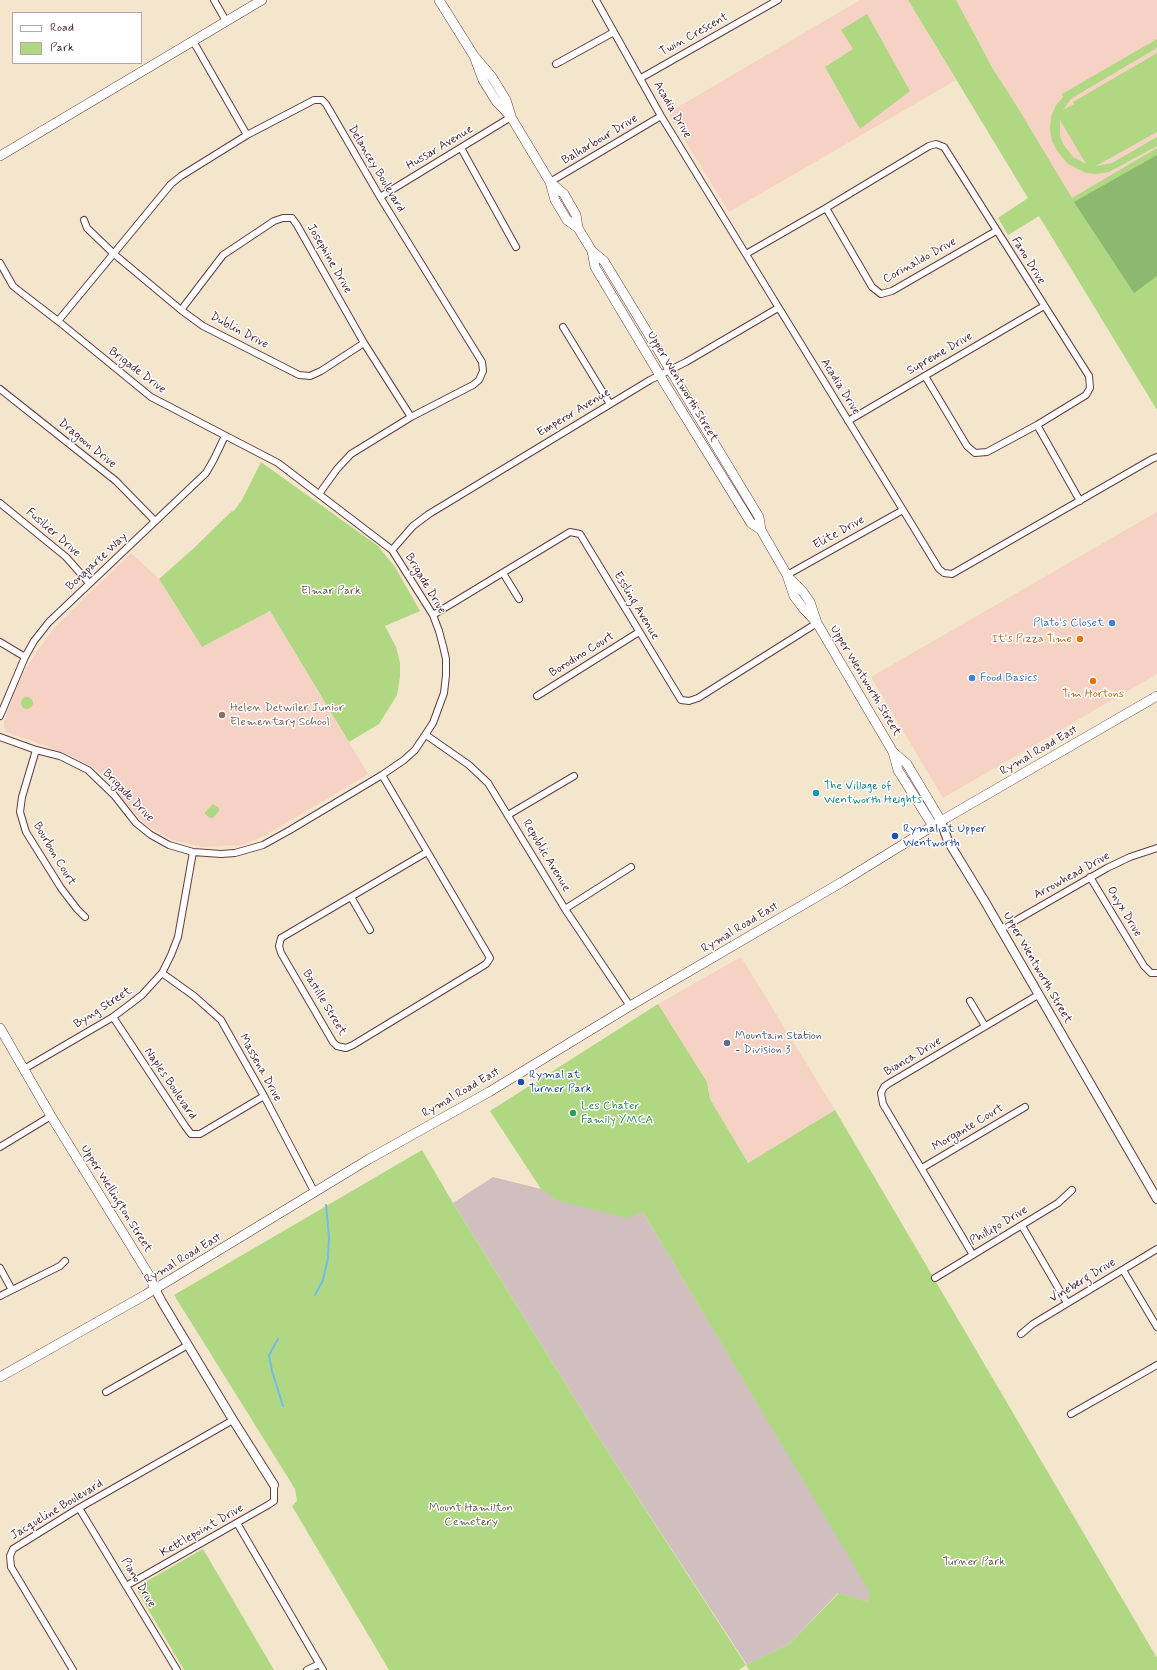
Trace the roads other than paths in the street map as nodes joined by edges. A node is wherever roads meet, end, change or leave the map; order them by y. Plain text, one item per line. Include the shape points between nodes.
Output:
1 (214, 0) edge
2 (262, 0) edge
3 (439, 0) edge
4 (596, 0) edge
5 (778, 0) edge
6 (226, 21) junction
7 (614, 32) junction
8 (193, 41) junction
9 (556, 64) dead end
10 (641, 78) junction
11 (661, 116) junction
12 (512, 117) junction
13 (247, 135) junction
14 (461, 148) junction
15 (0, 156) edge
16 (550, 182) junction
17 (380, 197) junction
18 (826, 208) junction
19 (84, 220) dead end
20 (996, 231) junction
21 (516, 247) dead end
22 (592, 251) junction
23 (114, 254) junction
24 (746, 254) junction
25 (1, 266) edge
26 (1044, 306) junction
27 (778, 308) junction
28 (181, 310) junction
29 (58, 320) junction
30 (563, 327) dead end
31 (364, 343) junction
32 (670, 370) junction
33 (660, 375) junction
34 (925, 376) junction
35 (0, 389) edge
36 (610, 404) junction
37 (411, 417) junction
38 (848, 421) junction
39 (1036, 425) junction
40 (225, 436) junction
41 (1157, 457) edge
42 (319, 494) junction
43 (1080, 500) junction
44 (0, 503) edge
45 (903, 510) junction
46 (155, 521) junction
47 (761, 530) junction
48 (392, 550) junction
49 (503, 573) junction
50 (787, 575) junction
51 (89, 583) junction
52 (519, 599) dead end
53 (433, 615) junction
54 (817, 623) junction
55 (639, 632) junction
56 (0, 642) edge
57 (25, 657) junction
58 (537, 696) dead end
59 (1157, 696) edge
60 (0, 716) edge
61 (426, 735) junction
62 (0, 737) edge
63 (36, 750) junction
64 (893, 752) junction
65 (382, 775) junction
66 (574, 776) dead end
67 (508, 815) junction
68 (941, 821) junction
69 (933, 826) junction
70 (946, 838) junction
71 (1157, 848) edge
72 (193, 852) junction
73 (427, 852) junction
74 (631, 867) dead end
75 (1090, 877) junction
76 (350, 897) junction
77 (565, 909) junction
78 (85, 917) dead end
79 (1000, 929) junction
80 (370, 930) dead end
81 (1157, 973) edge
82 (162, 974) junction
83 (1038, 995) junction
84 (970, 1001) dead end
85 (630, 1006) junction
86 (113, 1017) junction
87 (985, 1026) junction
88 (0, 1028) edge
89 (24, 1069) junction
90 (264, 1096) junction
91 (1026, 1107) dead end
92 (51, 1116) junction
93 (0, 1147) edge
94 (922, 1168) junction
95 (1072, 1190) dead end
96 (315, 1193) junction
97 (1157, 1199) edge
98 (1022, 1226) junction
99 (1157, 1249) edge
100 (973, 1255) junction
101 (65, 1261) dead end
102 (0, 1268) edge
103 (1123, 1270) junction
104 (935, 1278) dead end
105 (155, 1289) junction
106 (12, 1290) junction
107 (0, 1296) edge
108 (1067, 1303) junction
109 (1157, 1327) edge
110 (1021, 1334) dead end
111 (188, 1345) junction
112 (1157, 1365) edge
113 (0, 1376) edge
114 (106, 1392) dead end
115 (1071, 1414) dead end
116 (233, 1420) junction
117 (274, 1485) joint
118 (79, 1508) junction
119 (237, 1523) junction
120 (126, 1586) junction
121 (319, 1664) junction
122 (73, 1670) edge
123 (177, 1670) edge
124 (307, 1670) edge
125 (323, 1670) edge

1 - 6 street
2 - 6 main road
3 - 12 main road, Upper Wentworth Street via 474,56 492,77 506,100
4 - 7 street, Acadia Drive
5 - 10 street, Twin Crescent
6 - 8 main road
7 - 9 street
7 - 10 street, Acadia Drive
8 - 13 street
8 - 15 main road
10 - 11 street, Acadia Drive
11 - 16 street, Balharbour Drive
11 - 24 street, Acadia Drive
12 - 14 street, Hussar Avenue
12 - 16 main road, Upper Wentworth Street
13 - 17 street, Delancey Boulevard via 314,100 322,100
13 - 23 street, Delancey Boulevard via 171,184
14 - 17 street, Hussar Avenue
14 - 21 street
16 - 22 main road, Upper Wentworth Street via 564,194 576,214 578,228
17 - 37 street, Delancey Boulevard via 482,362 483,372 473,385
18 - 20 street, Corinaldo Drive via 872,287 881,294 892,291
18 - 20 street, Fano Drive via 936,144 944,147
18 - 24 street, Fano Drive
19 - 23 street, Dublin Drive via 87,228
20 - 26 street, Fano Drive
22 - 32 main road, Upper Wentworth Street via 604,261
22 - 33 main road, Upper Wentworth Street via 595,267
23 - 28 street, Dublin Drive
23 - 29 street, Delancey Boulevard
24 - 27 street, Acadia Drive
25 - 29 street, Brigade Drive via 13,286
26 - 34 street, Supreme Drive
26 - 39 street, Fano Drive via 1089,376 1090,388 1086,395
27 - 32 street, Emperor Avenue
27 - 38 street, Acadia Drive
28 - 31 street, Dublin Drive via 218,334 299,375 310,376 321,371
28 - 31 street, Josephine Drive via 223,255 274,221 292,218
29 - 40 street, Brigade Drive via 151,397
30 - 36 street
31 - 37 street, Josephine Drive
32 - 33 street, Emperor Avenue
32 - 47 main road, Upper Wentworth Street via 759,517
33 - 36 street, Emperor Avenue
33 - 47 main road, Upper Wentworth Street via 751,524
34 - 38 street, Supreme Drive
34 - 39 street, Fano Drive via 967,446 975,453 987,452
35 - 46 street, Dragoon Drive via 116,481
36 - 48 street, Emperor Avenue via 429,514 413,526
37 - 42 street, Delancey Boulevard via 350,454
38 - 45 street, Acadia Drive
39 - 43 street
40 - 42 street, Brigade Drive via 272,460
40 - 46 street, Bonaparte Way via 206,473
41 - 43 street, Acadia Drive
42 - 48 street, Brigade Drive
43 - 45 street, Acadia Drive via 952,574 939,569
44 - 51 street, Fusilier Drive via 62,553
45 - 50 street, Elite Drive
46 - 51 street, Bonaparte Way
47 - 50 main road, Upper Wentworth Street
48 - 53 street, Brigade Drive
49 - 52 street
49 - 53 street, Essling Avenue
49 - 55 street, Essling Avenue via 570,532 580,534
50 - 54 main road, Upper Wentworth Street via 810,602
51 - 57 street, Bonaparte Way via 49,622
53 - 61 street, Brigade Drive via 446,659 446,675 439,709
54 - 55 street, Essling Avenue via 698,698 689,701 681,700 676,694
54 - 64 main road, Upper Wentworth Street
55 - 58 street, Borodino Court
56 - 57 street
57 - 60 street, Bonaparte Way
59 - 68 main road, Rymal Road East
61 - 65 street, Brigade Drive via 416,750
61 - 67 street, Republic Avenue via 479,774 495,793
62 - 63 street, Brigade Drive
63 - 72 street, Brigade Drive via 60,756 88,770 114,795 136,823 151,835 169,845
63 - 78 street, Bourbon Court via 20,812 26,832 61,888
64 - 68 main road, Upper Wentworth Street via 907,764
64 - 69 main road, Upper Wentworth Street via 898,770
65 - 72 street, Brigade Drive via 263,845 235,853
65 - 73 street, Bastille Street
66 - 67 street
67 - 77 street, Republic Avenue
68 - 69 main road, Rymal Road East
68 - 70 street, Upper Wentworth Street
69 - 70 street
69 - 85 main road, Rymal Road East
70 - 79 street, Upper Wentworth Street
71 - 75 street, Arrowhead Drive via 1124,860
72 - 82 street, Byng Street via 178,937
73 - 76 street, Bastille Street
73 - 76 street, Bastille Street via 490,958 478,970 346,1048 333,1042 278,946 284,935
74 - 77 street
75 - 79 street, Arrowhead Drive
75 - 81 street, Onyx Drive via 1144,966 1151,973
76 - 80 street
77 - 85 street, Republic Avenue
79 - 83 street, Upper Wentworth Street
82 - 86 street, Byng Street via 142,996
82 - 90 street, Massena Drive via 194,996 221,1020
83 - 87 street, Bianca Drive
83 - 97 street, Upper Wentworth Street
84 - 87 street
85 - 96 main road, Rymal Road East
86 - 89 street, Byng Street
86 - 90 street, Naples Boulevard via 191,1134 200,1134
87 - 94 street, Bianca Drive via 882,1090 883,1104
88 - 89 main road, Upper Wellington Street
89 - 92 main road, Upper Wellington Street
90 - 96 street, Massena Drive
91 - 94 street, Morgante Court
92 - 93 street
92 - 105 main road, Upper Wellington Street
94 - 100 street, Bianca Drive
95 - 98 street, Phillipo Drive via 1058,1203
96 - 105 main road, Rymal Road East
98 - 100 street, Phillipo Drive
98 - 108 street
99 - 103 street, Vineberg Drive
100 - 104 street, Phillipo Drive
101 - 106 street
102 - 106 street
103 - 108 street, Vineberg Drive
103 - 109 street
105 - 111 street, Upper Wellington Street
105 - 113 main road, Rymal Road East
106 - 107 street
108 - 110 street, Vineberg Drive
111 - 114 street
111 - 116 street, Upper Wellington Street
112 - 115 street
116 - 117 street, Upper Wellington Street
116 - 118 street, Jacqueline Boulevard
117 - 119 street, Kettlepoint Drive via 274,1501
118 - 120 street, Piano Drive
118 - 122 street, Jacqueline Boulevard via 20,1544 10,1556 11,1567
119 - 120 street, Kettlepoint Drive
119 - 121 street
120 - 123 street, Piano Drive
121 - 124 street
121 - 125 street

